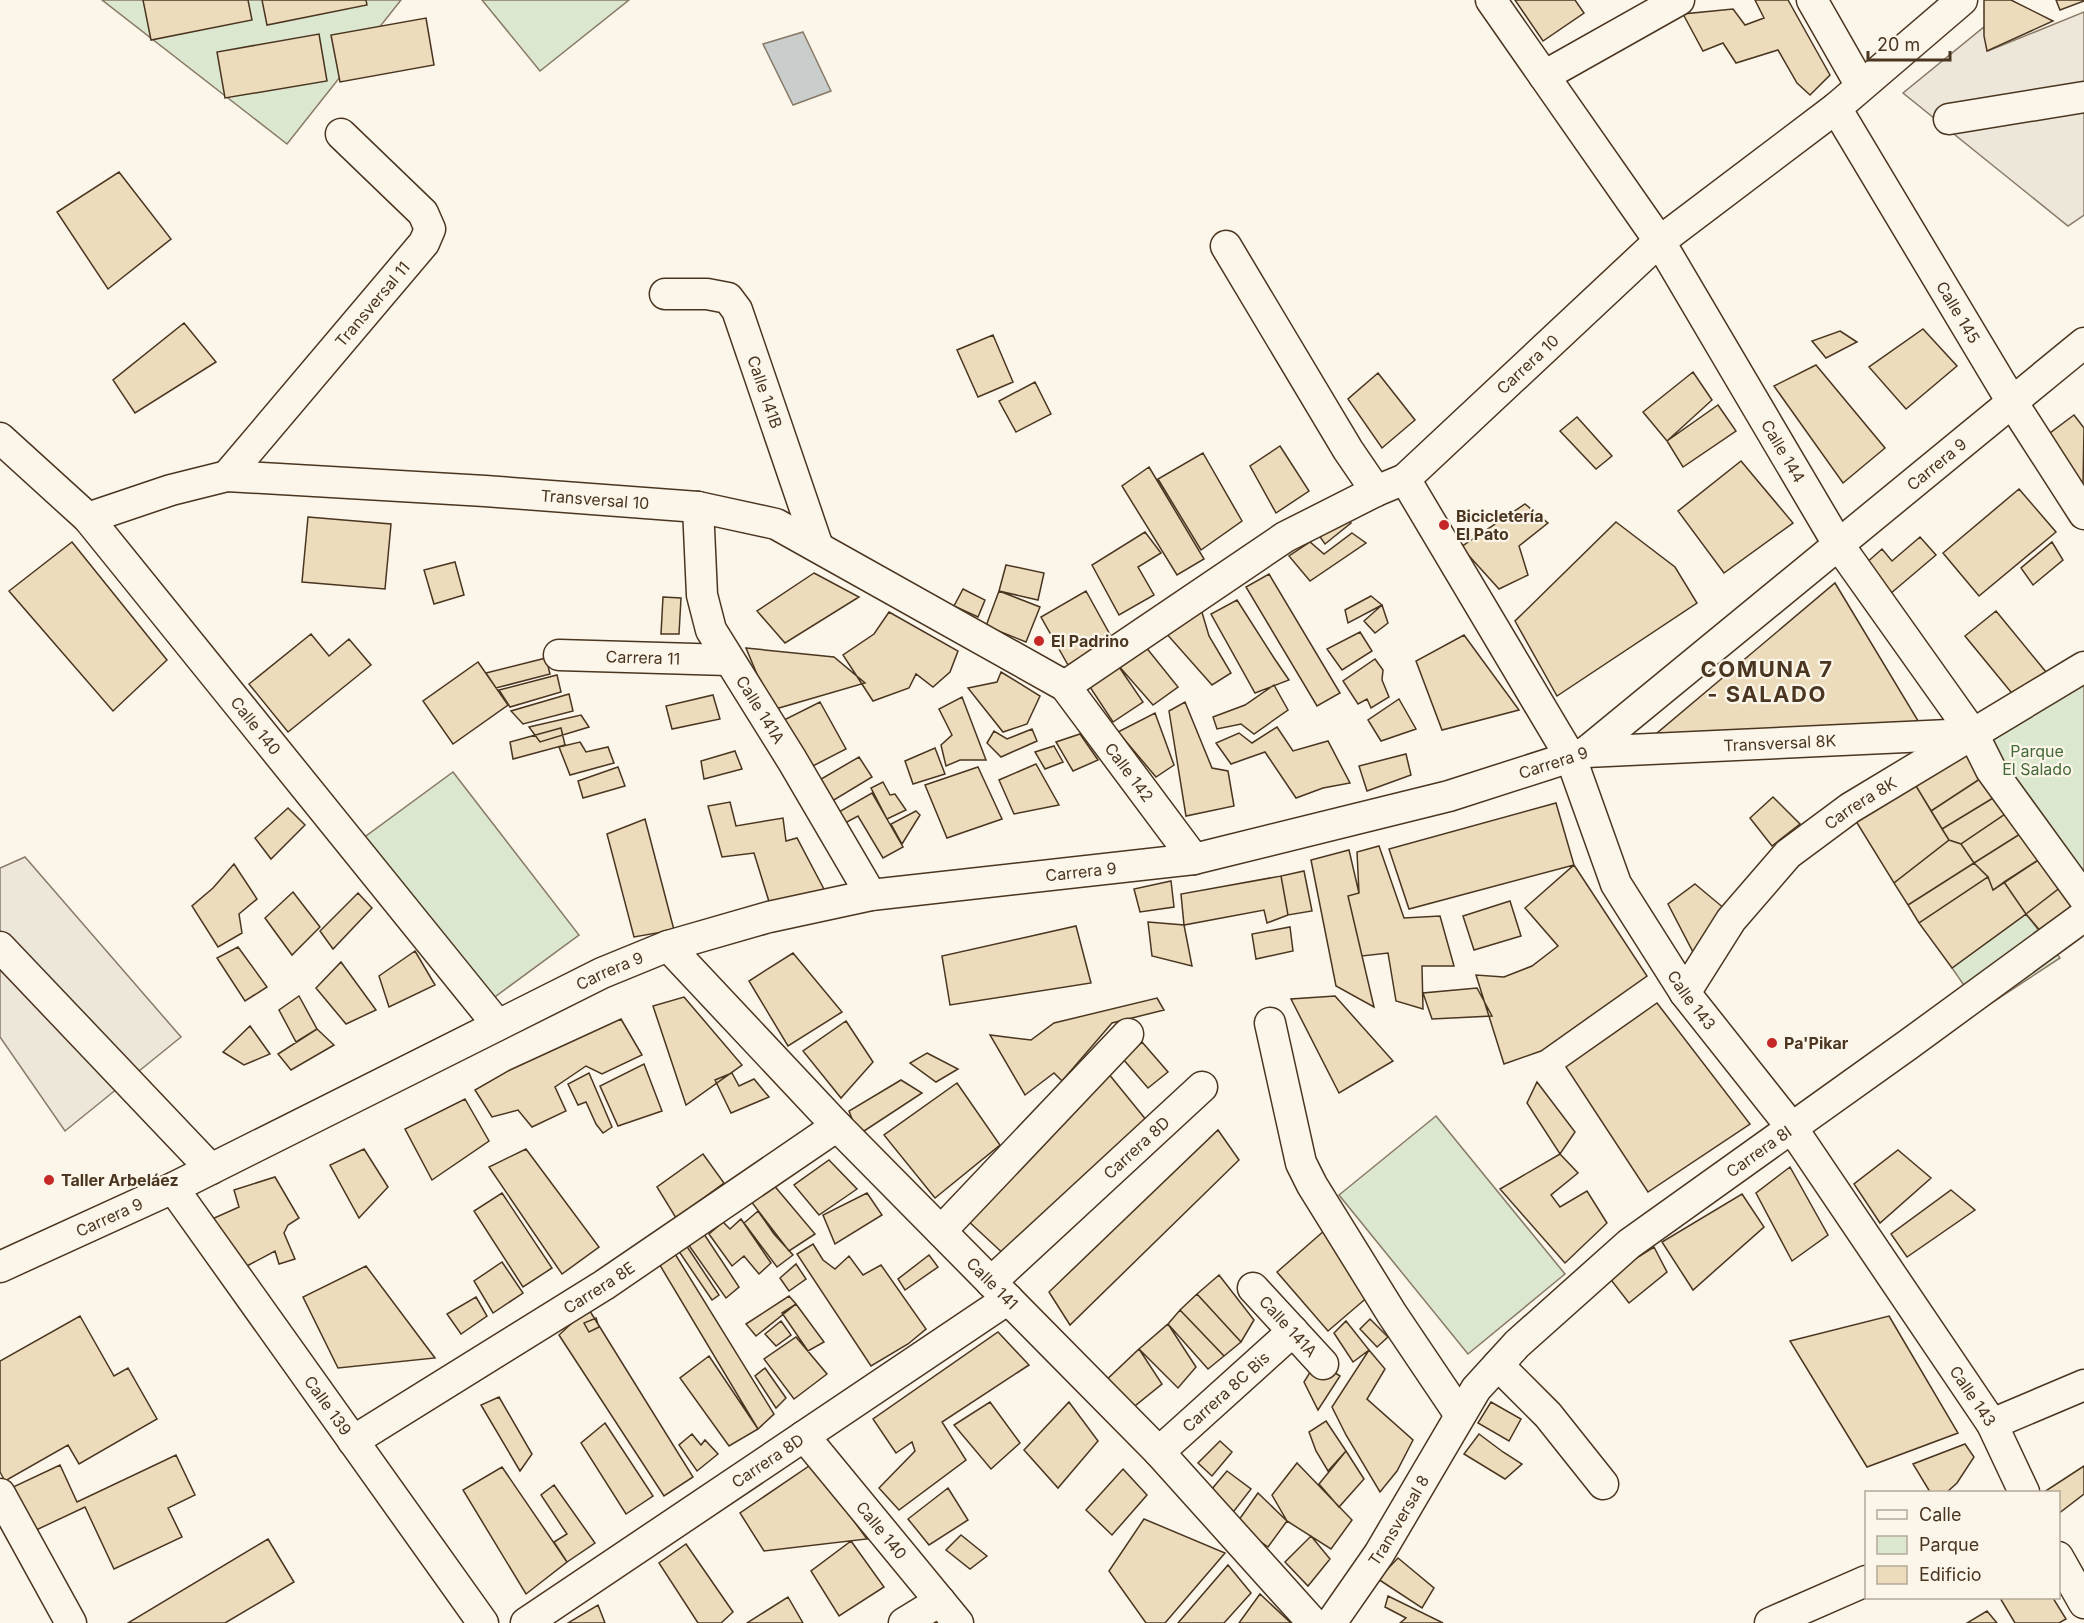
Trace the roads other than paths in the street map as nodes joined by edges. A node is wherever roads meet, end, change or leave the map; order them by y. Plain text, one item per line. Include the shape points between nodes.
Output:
1 (1491, 0) edge
2 (1679, 0) edge
3 (1812, 0) edge
4 (1962, 0) edge
5 (1544, 76) junction
6 (1860, 86) junction
7 (2084, 97) edge
8 (1836, 108) junction
9 (1949, 119) dead end
10 (341, 134) dead end
11 (1660, 242) junction
12 (1226, 246) dead end
13 (665, 294) dead end
14 (2084, 343) edge
15 (2012, 402) junction
16 (0, 438) edge
17 (226, 476) junction
18 (1405, 479) junction
19 (1376, 491) junction
20 (698, 507) junction
21 (2084, 513) edge
22 (88, 518) junction
23 (1838, 544) junction
24 (818, 547) junction
25 (559, 655) dead end
26 (728, 660) junction
27 (2084, 668) edge
28 (1065, 686) junction
29 (1972, 734) junction
30 (1578, 755) junction
31 (1194, 859) junction
32 (872, 895) junction
33 (2084, 898) edge
34 (2084, 916) edge
35 (668, 946) junction
36 (0, 947) edge
37 (1685, 993) junction
38 (1270, 1023) dead end
39 (497, 1024) junction
40 (1128, 1034) dead end
41 (1202, 1087) dead end
42 (837, 1126) junction
43 (1792, 1128) junction
44 (211, 1169) junction
45 (173, 1188) junction
46 (941, 1231) junction
47 (0, 1267) edge
48 (1253, 1288) dead end
49 (1000, 1291) junction
50 (1293, 1331) junction
51 (1323, 1364) dead end
52 (1498, 1365) junction
53 (2084, 1384) edge
54 (1460, 1415) junction
55 (1992, 1424) junction
56 (804, 1436) junction
57 (353, 1441) junction
58 (1159, 1452) junction
59 (1603, 1484) dead end
60 (2024, 1491) edge
61 (0, 1494) edge
62 (2060, 1561) edge
63 (1865, 1581) edge
64 (2084, 1603) edge
65 (949, 1612) edge
66 (71, 1623) edge
67 (483, 1623) edge
68 (526, 1623) edge
69 (904, 1623) edge
70 (1313, 1623) edge
71 (1331, 1623) edge
72 (1770, 1623) edge

1 - 5 street, Calle 144
2 - 5 street
3 - 6 street
4 - 6 street, Carrera 10
5 - 11 street, Calle 144
6 - 8 street, Carrera 10
7 - 9 street
8 - 11 street, Carrera 10
8 - 15 street, Calle 145
10 - 17 street, Transversal 11 via 423,213 430,229 424,243
11 - 18 street, Carrera 10
11 - 23 street, Calle 144
12 - 19 street
13 - 24 street, Calle 141B via 728,298 737,310
14 - 15 street, Carrera 9
15 - 21 street, Calle 145
15 - 23 street, Carrera 9
16 - 22 street, Calle 140
17 - 20 street, Transversal 10
17 - 22 street, Transversal 10
18 - 19 street, Carrera 10
18 - 30 street, Calle 143
19 - 28 street, Carrera 10 via 1285,537
20 - 24 street, Transversal 10 via 776,524
20 - 26 street, Calle 141A via 702,595 711,630
22 - 39 street, Calle 140
23 - 29 street, Calle 144
23 - 30 street, Carrera 9
24 - 28 street, Transversal 10
25 - 26 street, Carrera 11
26 - 32 street, Calle 141A
27 - 29 street, Carrera 8K
28 - 31 street, Calle 142
29 - 30 street, Transversal 8K
29 - 33 street, Calle 144 via 1991,770
29 - 37 street, Carrera 8K via 1850,808 1788,854 1731,920
30 - 31 street, Carrera 9 via 1449,796
30 - 37 street, Calle 143 via 1616,884
31 - 32 street, Carrera 9
32 - 35 street, Carrera 9 via 769,917
34 - 43 street, Carrera 8I
35 - 39 street, Carrera 9
35 - 42 street, Calle 141
36 - 44 street
37 - 43 street, Calle 143
38 - 54 street via 1301,1162 1312,1185
39 - 44 street, Carrera 9
40 - 46 street
41 - 49 street, Carrera 8D
42 - 46 street, Calle 141
42 - 57 street, Carrera 8E via 603,1285
43 - 52 street, Carrera 8I via 1629,1244
43 - 55 street, Calle 143
44 - 45 street, Carrera 9
45 - 47 street, Carrera 9
45 - 57 street, Calle 139
46 - 49 street, Calle 141
48 - 50 street, Calle 141A
49 - 56 street, Carrera 8D
49 - 58 street, Calle 141
50 - 51 street, Calle 141A
50 - 58 street, Carrera 8C Bis
52 - 54 street, Carrera 8I
52 - 59 street via 1548,1415
53 - 55 street
54 - 71 street, Transversal 8 via 1379,1554
55 - 60 street, Calle 143
56 - 65 street, Calle 140
56 - 68 street, Carrera 8D
57 - 67 street, Calle 139
58 - 70 street, Calle 141
61 - 66 street
62 - 64 street
63 - 72 street
65 - 69 street

